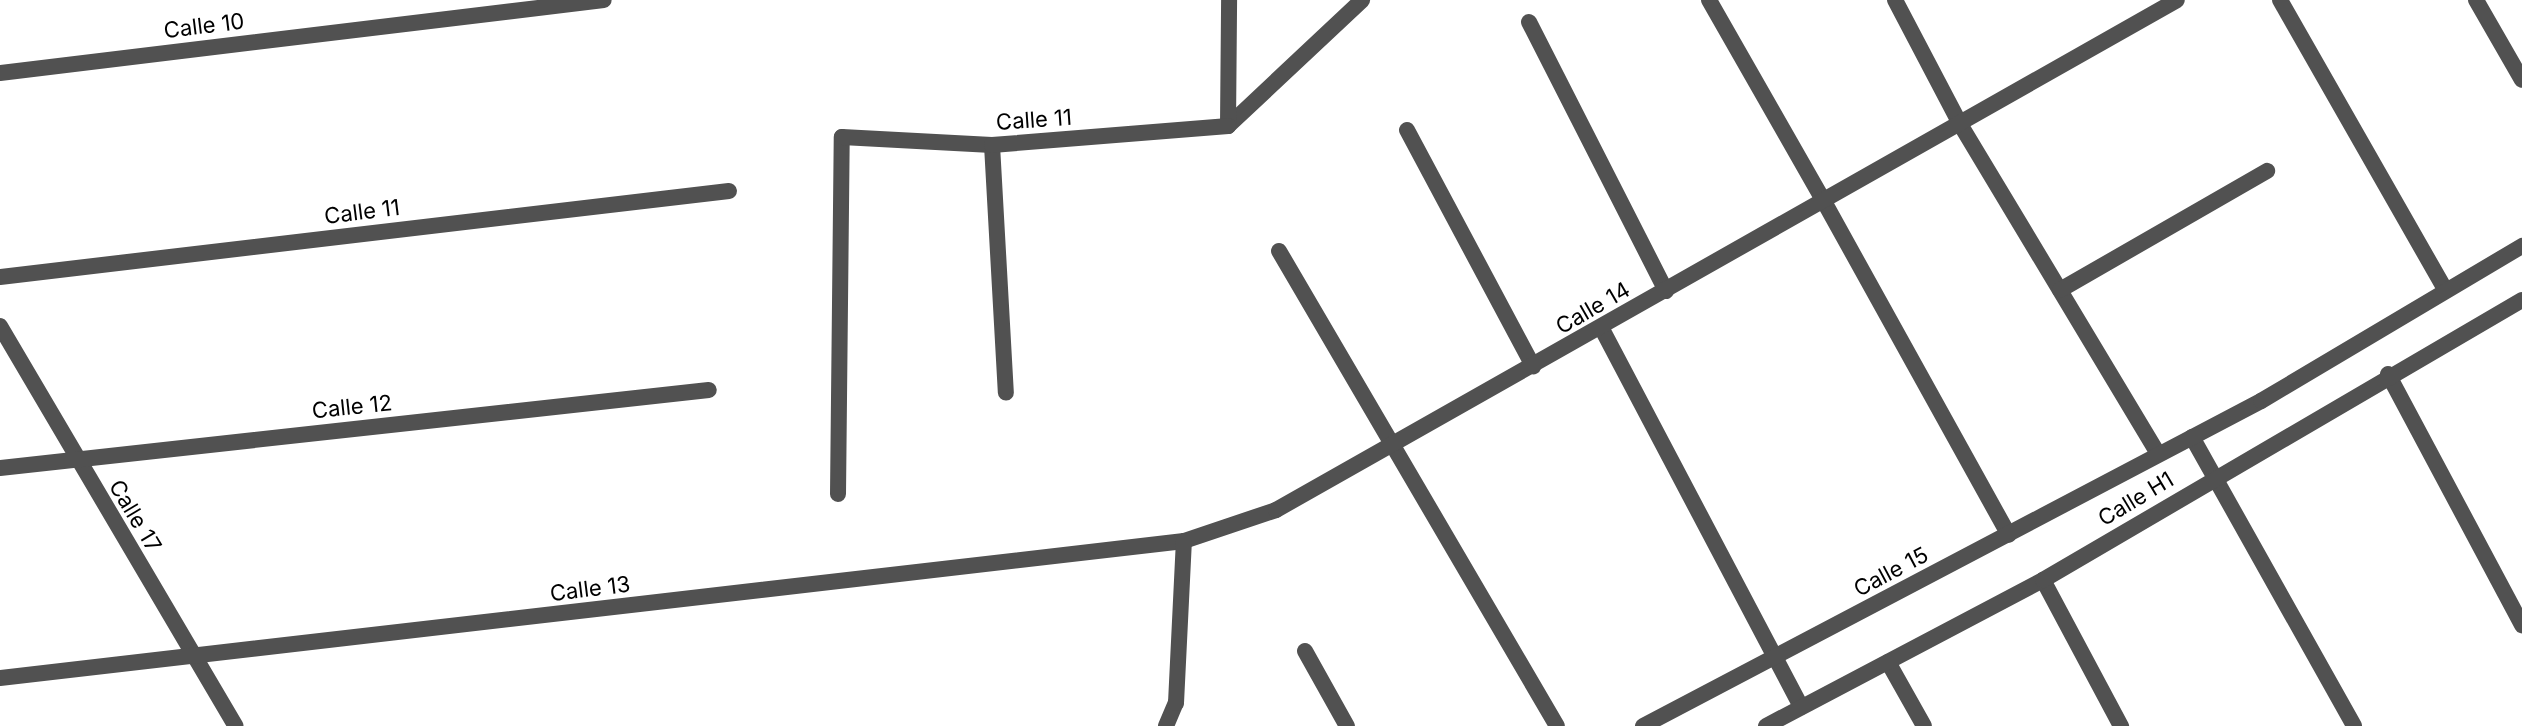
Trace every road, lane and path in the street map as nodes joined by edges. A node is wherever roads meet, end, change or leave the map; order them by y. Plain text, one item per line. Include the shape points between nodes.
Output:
1 (604, 0) edge
2 (1229, 0) edge
3 (1362, 0) edge
4 (1709, 0) edge
5 (1895, 0) edge
6 (2280, 0) edge
7 (2476, 0) edge
8 (2168, 2) edge
9 (1529, 22) dead end
10 (0, 73) edge
11 (2522, 80) edge
12 (1960, 124) junction
13 (1228, 126) junction
14 (1407, 130) dead end
15 (992, 145) junction
16 (2267, 171) dead end
17 (729, 191) dead end
18 (1822, 198) junction
19 (2522, 246) edge
20 (1279, 251) dead end
21 (0, 277) edge
22 (2444, 287) junction
23 (2060, 290) junction
24 (1666, 291) junction
25 (2522, 300) edge
26 (0, 326) edge
27 (1603, 331) junction
28 (1533, 366) junction
29 (2388, 374) junction
30 (709, 390) dead end
31 (1006, 393) dead end
32 (2192, 437) junction
33 (1391, 447) junction
34 (2158, 454) junction
35 (76, 459) junction
36 (0, 468) edge
37 (2213, 479) junction
38 (838, 494) dead end
39 (2009, 535) junction
40 (1184, 541) junction
41 (2043, 580) junction
42 (2522, 625) edge
43 (1305, 651) dead end
44 (195, 658) junction
45 (1773, 659) junction
46 (1888, 662) junction
47 (0, 678) edge
48 (1801, 707) junction
49 (236, 726) edge
50 (1166, 726) edge
51 (1347, 726) edge
52 (1557, 726) edge
53 (1643, 726) edge
54 (1766, 726) edge
55 (1924, 726) edge
56 (2121, 726) edge
57 (2354, 726) edge

1 - 10 street, Calle 10
2 - 13 street
3 - 13 street
4 - 18 street
5 - 12 street
6 - 22 street
7 - 11 street
8 - 12 street, Calle 14
9 - 24 street
12 - 18 street, Calle 14
12 - 23 street
13 - 15 street, Calle 11
14 - 28 street
15 - 31 street
15 - 38 street, Calle 11 via 842,137
16 - 23 street
17 - 21 street, Calle 11
18 - 24 street, Calle 14
18 - 39 street
19 - 22 street, Calle H1
20 - 33 street
22 - 32 street, Calle H1
23 - 34 street
24 - 27 street, Calle 14
25 - 29 street, Calle H1
26 - 35 street, Calle 17
27 - 28 street, Calle 14
27 - 45 street
28 - 33 street, Calle 14
29 - 37 street, Calle H1
29 - 42 street
30 - 35 street, Calle 12
32 - 34 street, Calle H1
32 - 37 street
33 - 40 street, Calle 14 via 1276,510
33 - 52 street
34 - 39 street, Calle 15
35 - 36 street, Calle 12
35 - 44 street, Calle 17
37 - 41 street, Calle H1
37 - 57 street
39 - 45 street, Calle 15
40 - 44 street, Calle 13
40 - 50 street via 1176,703
41 - 46 street, Calle H1
41 - 56 street
43 - 51 street
44 - 47 street, Calle 13
44 - 49 street, Calle 17
45 - 48 street
45 - 53 street, Calle 15
46 - 48 street, Calle H1
46 - 55 street
48 - 54 street, Calle H1

